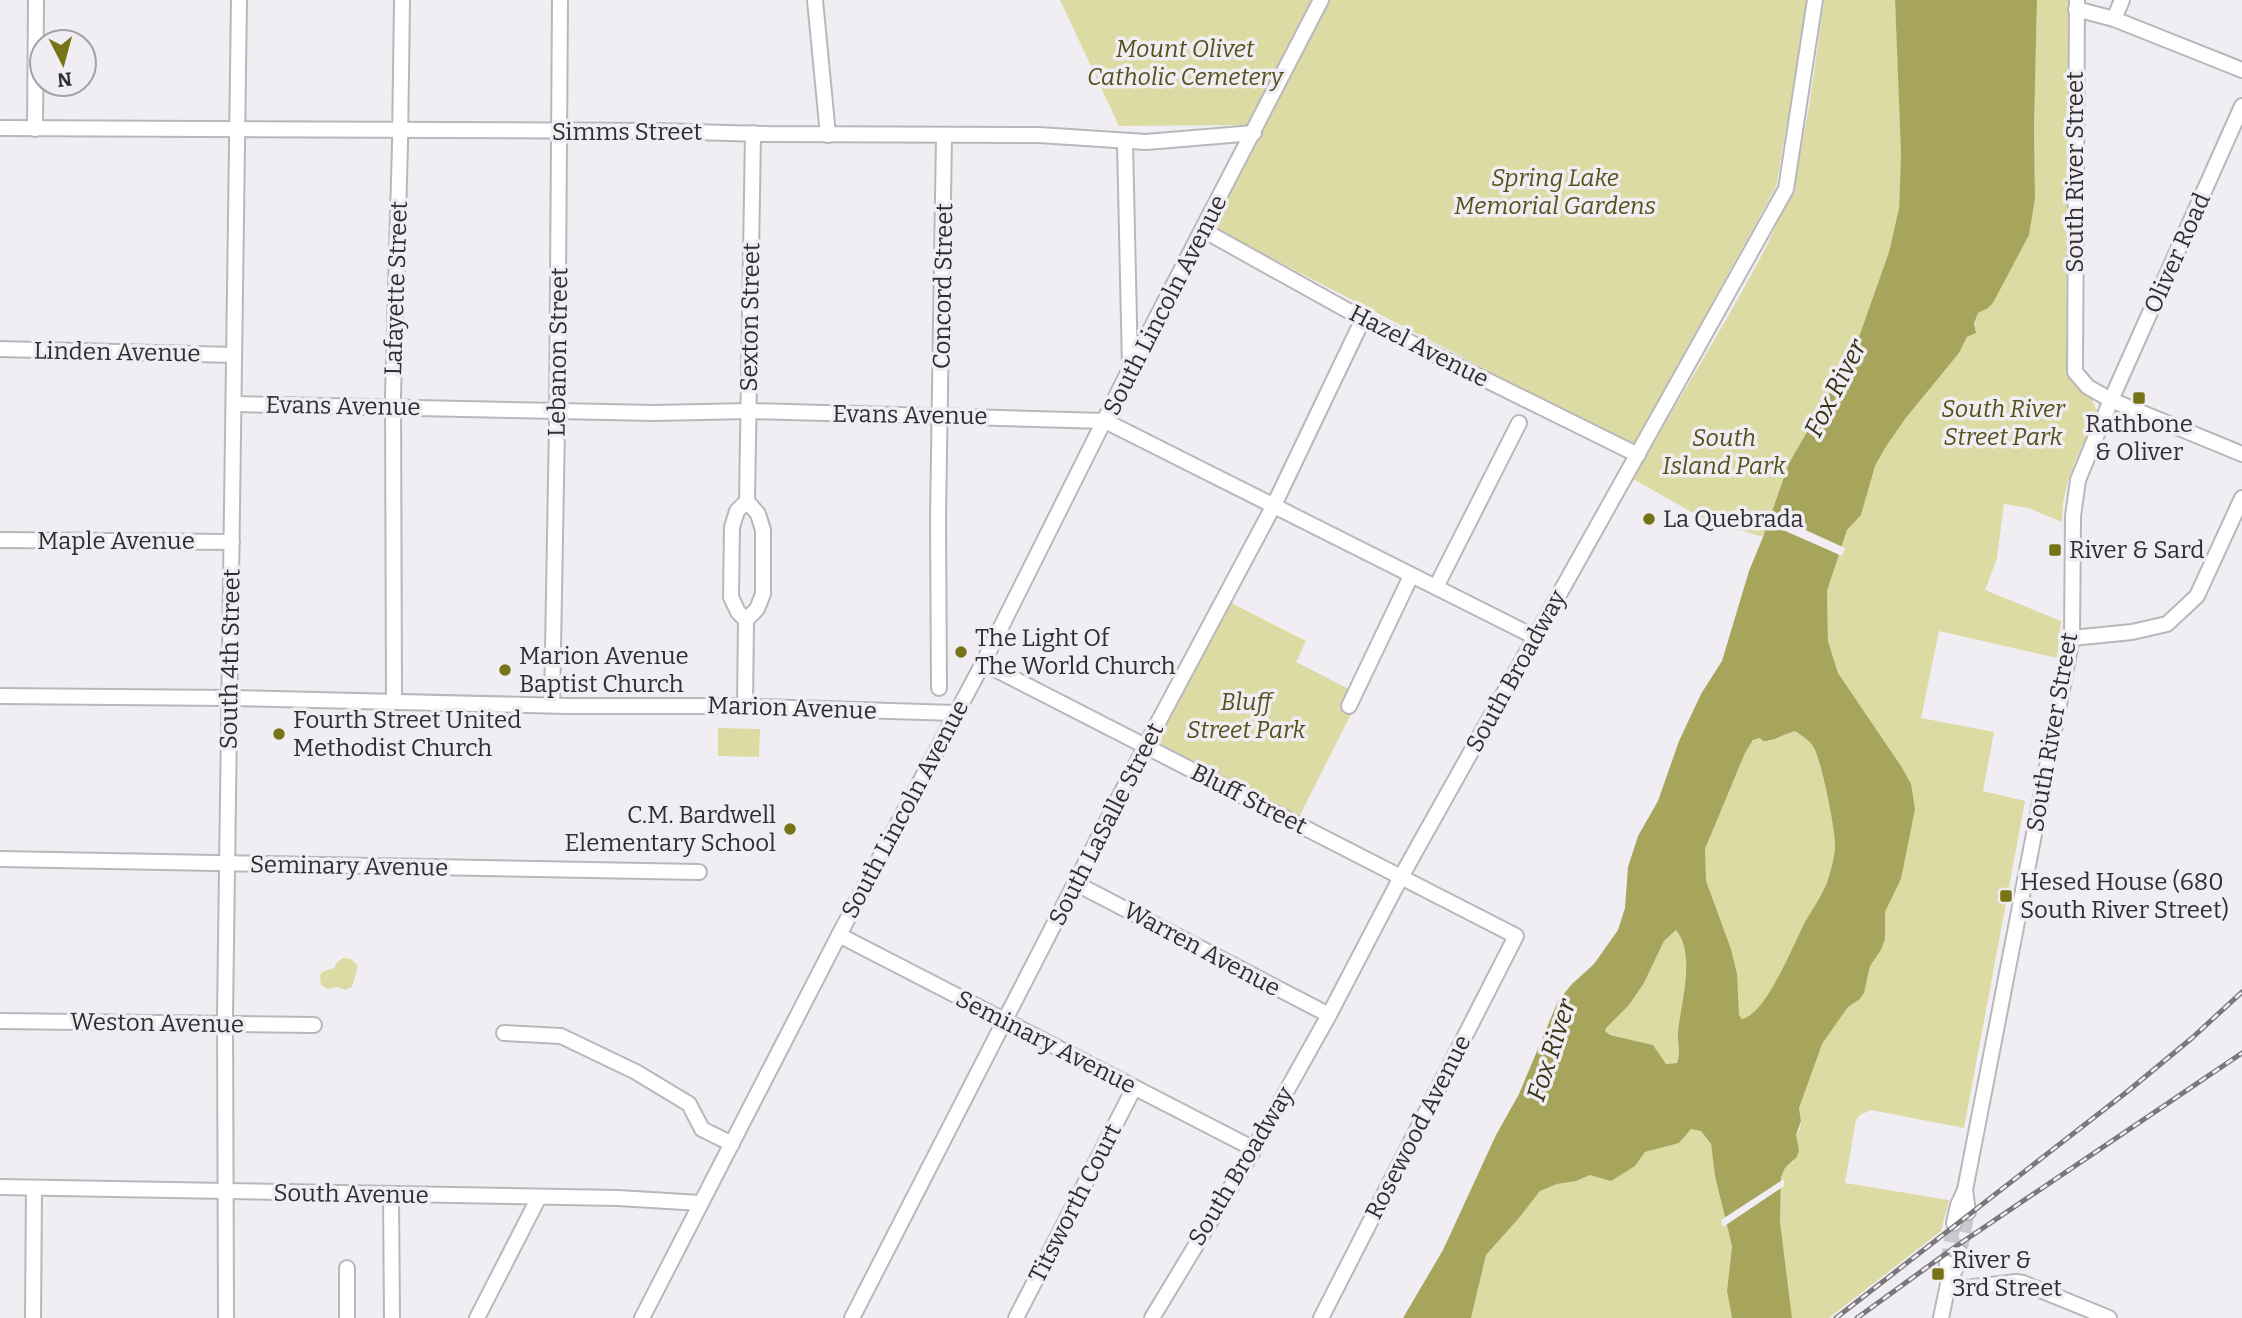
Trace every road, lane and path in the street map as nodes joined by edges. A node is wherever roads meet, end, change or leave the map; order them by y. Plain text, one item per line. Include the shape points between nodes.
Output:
1 (36, 0) edge
2 (239, 0) edge
3 (402, 0) edge
4 (560, 0) edge
5 (815, 0) edge
6 (1321, 0) edge
7 (1815, 0) edge
8 (2122, 0) edge
9 (2077, 5) edge
10 (2114, 19) junction
11 (2242, 70) edge
12 (2242, 106) edge
13 (0, 128) edge
14 (35, 129) junction
15 (238, 131) junction
16 (400, 132) junction
17 (561, 132) junction
18 (753, 133) junction
19 (1254, 133) junction
20 (828, 135) junction
21 (944, 136) junction
22 (1125, 142) junction
23 (1203, 230) junction
24 (1360, 324) junction
25 (0, 349) edge
26 (233, 355) junction
27 (1130, 369) junction
28 (2112, 400) junction
29 (234, 404) junction
30 (393, 408) junction
31 (557, 411) junction
32 (749, 411) junction
33 (941, 415) junction
34 (1105, 421) junction
35 (1519, 423) dead end
36 (2242, 454) edge
37 (1638, 455) junction
38 (2242, 498) edge
39 (747, 501) junction
40 (1274, 505) junction
41 (0, 540) edge
42 (232, 541) junction
43 (1411, 576) junction
44 (1436, 587) junction
45 (747, 620) junction
46 (1535, 637) junction
47 (2072, 638) junction
48 (983, 663) junction
49 (939, 688) dead end
50 (0, 696) edge
51 (230, 698) junction
52 (394, 701) junction
53 (552, 705) junction
54 (745, 706) junction
55 (1349, 706) dead end
56 (955, 713) junction
57 (1144, 747) junction
58 (0, 859) edge
59 (227, 864) junction
60 (699, 872) dead end
61 (1401, 877) junction
62 (1075, 883) junction
63 (839, 935) junction
64 (1516, 936) joint
65 (1329, 1015) junction
66 (1005, 1020) junction
67 (0, 1021) edge
68 (225, 1024) junction
69 (314, 1025) dead end
70 (504, 1033) dead end
71 (1134, 1088) junction
72 (732, 1144) junction
73 (1254, 1149) junction
74 (0, 1187) edge
75 (34, 1188) junction
76 (1965, 1190) junction
77 (226, 1192) junction
78 (391, 1194) junction
79 (539, 1197) junction
80 (701, 1203) junction
81 (1968, 1212) tunnel mouth
82 (1954, 1223) tunnel mouth
83 (1960, 1253) tunnel mouth
84 (1947, 1263) tunnel mouth
85 (346, 1268) dead end
86 (1948, 1284) junction
87 (2099, 1316) edge
88 (33, 1318) edge
89 (226, 1318) edge
90 (348, 1318) edge
91 (392, 1318) edge
92 (477, 1318) edge
93 (642, 1318) edge
94 (852, 1318) edge
95 (1016, 1318) edge
96 (1152, 1318) edge
97 (1321, 1318) edge
98 (1941, 1318) edge

1 - 14 street
2 - 15 street, South 4th Street
3 - 16 street, Lafayette Street
4 - 17 street, Lebanon Street
5 - 20 street
6 - 19 street, South Lincoln Avenue
7 - 37 street, South Broadway via 1786,189
8 - 10 street
9 - 10 street
9 - 28 street, South River Street via 2076,372 2088,387
10 - 11 street
12 - 28 street, Oliver Road
13 - 14 street, Simms Street
14 - 15 street, Simms Street
15 - 16 street, Simms Street
15 - 26 street, South 4th Street
16 - 17 street, Simms Street
16 - 30 street, Lafayette Street
17 - 18 street, Simms Street
17 - 31 street, Lebanon Street
18 - 20 street, Simms Street
18 - 32 street, Sexton Street
19 - 22 street, Simms Street
19 - 23 street, South Lincoln Avenue
20 - 21 street, Simms Street
21 - 22 street, Simms Street via 1039,135
21 - 33 street, Concord Street
22 - 27 street
23 - 24 street, Hazel Avenue
23 - 27 street, South Lincoln Avenue
24 - 37 street, Hazel Avenue
24 - 40 street, South LaSalle Street
25 - 26 street, Linden Avenue
26 - 29 street, South 4th Street
27 - 34 street, South Lincoln Avenue
28 - 36 street
28 - 47 street, South River Street via 2078,480 2073,516
29 - 30 street, Evans Avenue
29 - 42 street, South 4th Street
30 - 31 street, Evans Avenue
30 - 52 street, Lafayette Street
31 - 32 street, Evans Avenue
31 - 53 street, Lebanon Street
32 - 33 street, Evans Avenue
32 - 39 street, Sexton Street
33 - 34 street, Evans Avenue
33 - 49 street, Concord Street
34 - 40 street, Evans Avenue
34 - 48 street, South Lincoln Avenue
35 - 44 street
37 - 46 street, South Broadway
38 - 47 street via 2197,596 2167,624
39 - 45 street, Sexton Street via 763,530 763,594
39 - 45 street, Sexton Street via 737,511 732,527 731,597
40 - 43 street, Evans Avenue
40 - 57 street, South LaSalle Street
41 - 42 street, Maple Avenue
42 - 51 street, South 4th Street
43 - 44 street, Evans Avenue
43 - 55 street
44 - 46 street, Evans Avenue
45 - 54 street, Sexton Street
46 - 61 street, South Broadway
47 - 76 street, South River Street
48 - 56 street, South Lincoln Avenue
48 - 57 street, Bluff Street
50 - 51 street, Marion Avenue
51 - 52 street, Marion Avenue
51 - 59 street, South 4th Street
52 - 53 street, Marion Avenue
53 - 54 street, Marion Avenue
54 - 56 street, Marion Avenue
56 - 63 street, South Lincoln Avenue
57 - 61 street, Bluff Street
57 - 62 street, South LaSalle Street
58 - 59 street, Seminary Avenue
59 - 60 street, Seminary Avenue
59 - 68 street, South 4th Street
61 - 64 street, Bluff Street
61 - 65 street, South Broadway
62 - 65 street, Warren Avenue
62 - 66 street, South LaSalle Street
63 - 66 street, Seminary Avenue
63 - 72 street, South Lincoln Avenue
64 - 97 street, Rosewood Avenue
65 - 73 street, South Broadway
66 - 71 street, Seminary Avenue
66 - 94 street, South LaSalle Street
67 - 68 street, Weston Avenue
68 - 69 street, Weston Avenue
68 - 77 street, South 4th Street
70 - 72 street via 561,1035 690,1104 702,1129
71 - 73 street, Seminary Avenue
71 - 95 street, Titsworth Court
72 - 80 street, South Lincoln Avenue
73 - 96 street, South Broadway
74 - 75 street, South Avenue
75 - 77 street, South Avenue
75 - 88 street
76 - 81 street, South River Street
76 - 82 street, South River Street
77 - 78 street, South Avenue
77 - 89 street, South 4th Street
78 - 79 street, South Avenue
78 - 91 street
79 - 80 street, South Avenue
79 - 92 street
80 - 93 street, South Lincoln Avenue
83 - 86 street
84 - 86 street
85 - 90 street
86 - 87 street via 1966,1288 2023,1283
86 - 98 street

